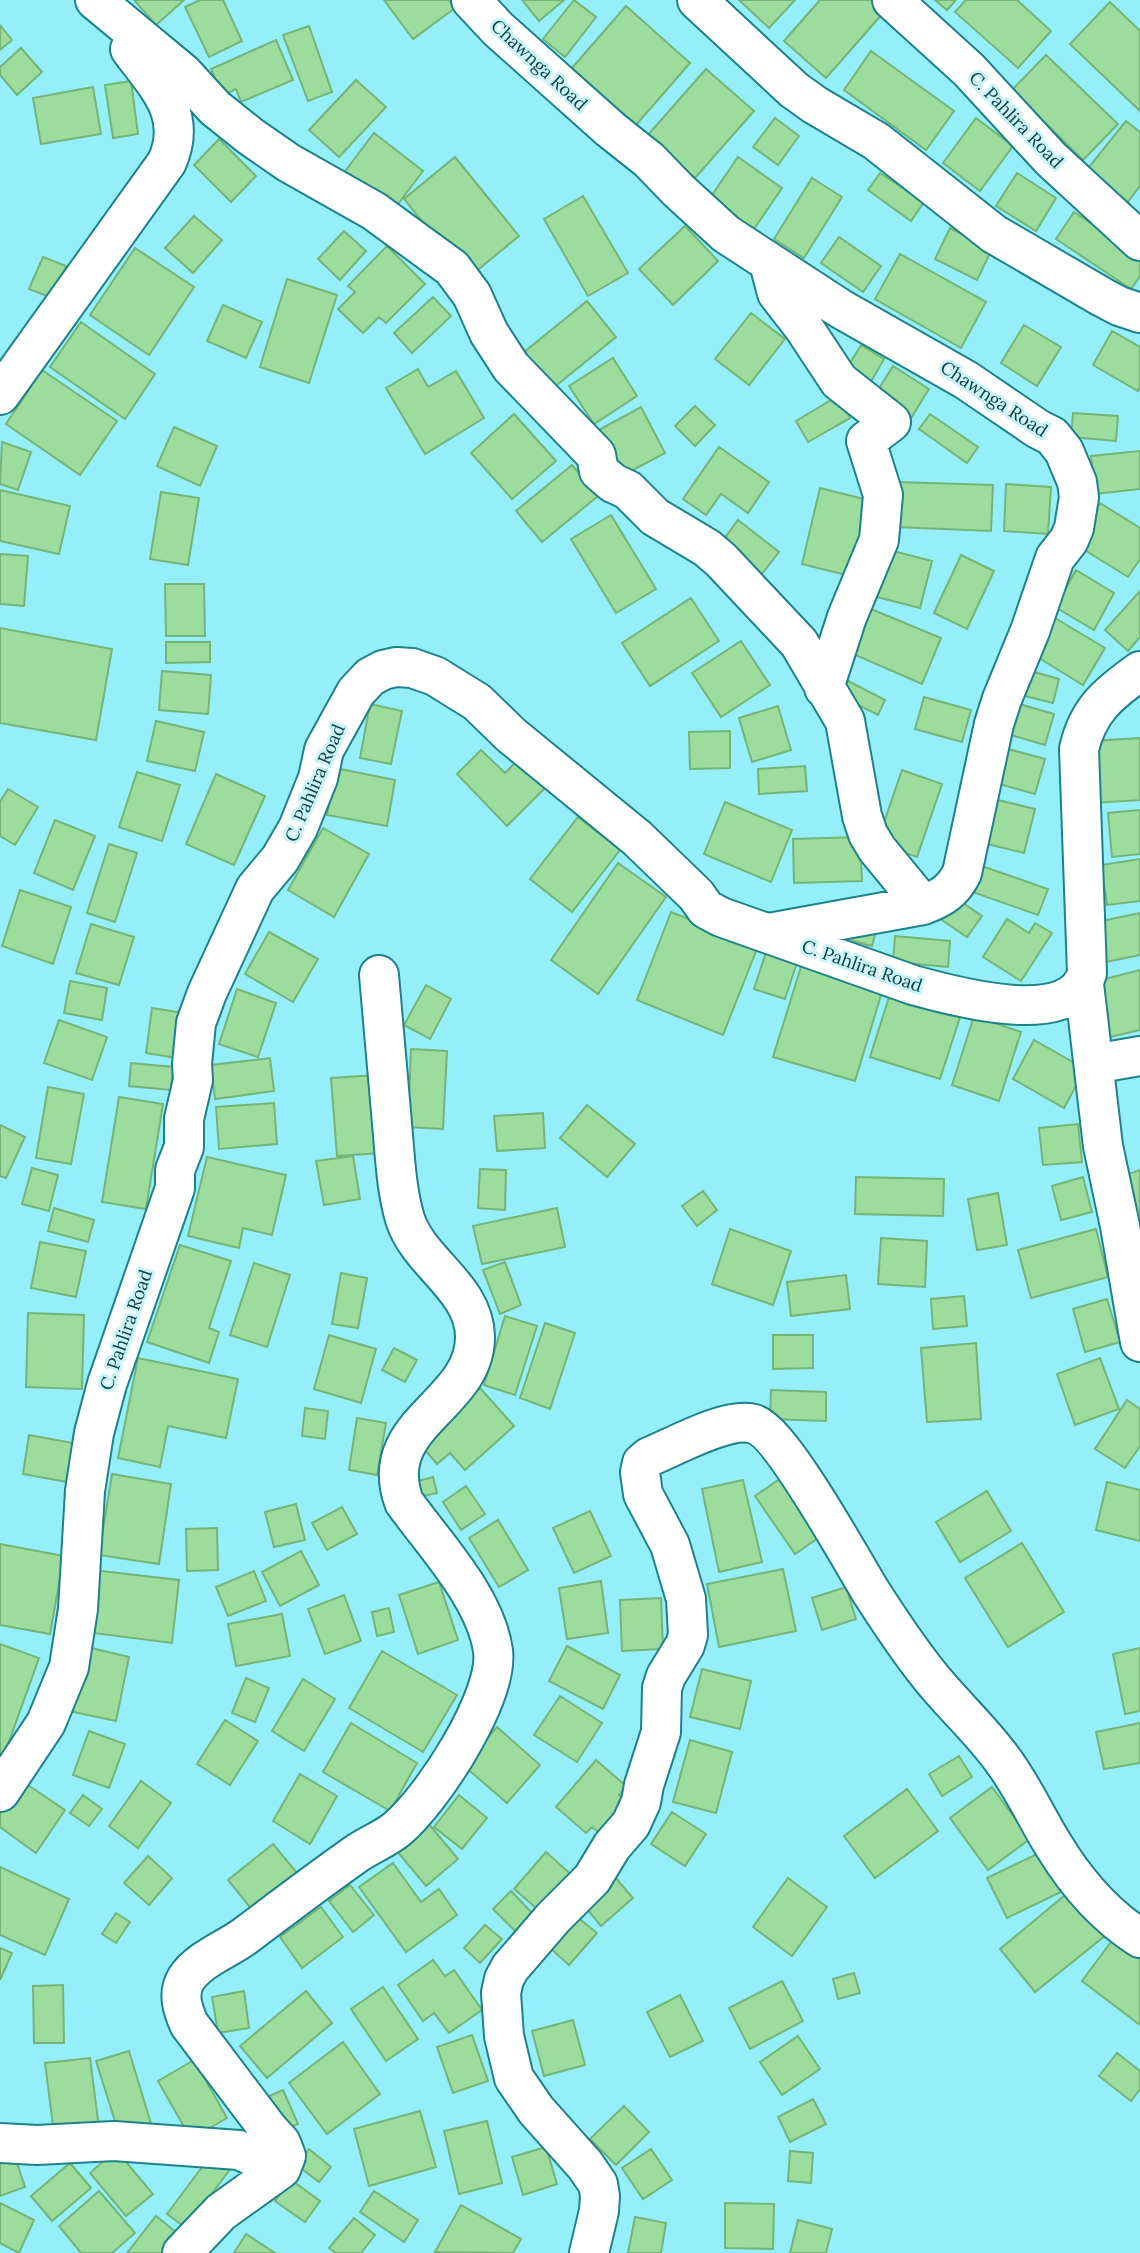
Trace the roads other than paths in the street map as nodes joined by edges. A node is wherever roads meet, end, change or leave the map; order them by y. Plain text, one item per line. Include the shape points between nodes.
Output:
1 (94, 0) edge
2 (471, 0) edge
3 (697, 0) edge
4 (892, 0) edge
5 (1140, 242) edge
6 (769, 263) junction
7 (1140, 313) edge
8 (0, 395) edge
9 (1140, 671) edge
10 (824, 688) junction
11 (923, 905) junction
12 (766, 933) junction
13 (379, 975) dead end
14 (1084, 984) junction
15 (1140, 1056) edge
16 (1094, 1063) junction
17 (1140, 1342) edge
18 (0, 1792) edge
19 (1140, 1938) edge
20 (0, 2143) edge
21 (281, 2168) junction
22 (182, 2253) edge
23 (589, 2253) edge

1 - 8 street via 162,93 172,112 173,147 167,162
1 - 10 street via 250,136 374,211 452,268 511,367 596,455 599,471 736,574 799,643
2 - 6 street, Chawnga Road via 710,220
3 - 7 street via 814,106 876,141 994,234 1102,297
4 - 5 street, C. Pahlira Road via 969,70 1051,159
6 - 10 street via 777,293 839,382 891,422 866,441 883,495 879,540
6 - 11 street, Chawnga Road via 1052,436 1077,482 1074,528 1055,558 994,724 962,873 955,887
9 - 14 street via 1091,715 1079,749
10 - 11 street via 845,722 868,834
11 - 12 street, Chawnga Road
12 - 14 street, C. Pahlira Road via 943,993 1021,1006 1049,1005 1066,999
12 - 18 street, C. Pahlira Road via 706,909 619,822 477,702 435,676 396,667 370,677 356,692 324,750 298,828 256,889 196,1023 193,1080 175,1188 94,1433 69,1667 46,1723
13 - 21 street via 405,1219 415,1240 463,1298 475,1332 471,1363 453,1391 413,1432 398,1478 404,1502 482,1615 493,1651 493,1671 469,1730 409,1818 227,1949 197,1965 185,1981 182,2007 189,2024 281,2143 286,2156
14 - 16 street
15 - 16 street
16 - 17 street via 1103,1146
19 - 23 street via 1097,1903 1074,1876 1022,1787 982,1733 929,1675 765,1429 738,1423 649,1457 642,1464 640,1482 670,1545 686,1599 688,1635 662,1688 661,1732 631,1824 592,1879 510,1968 501,1993 504,2036 514,2078 598,2184 599,2211
20 - 21 street via 114,2141 239,2150
21 - 22 street via 220,2213

